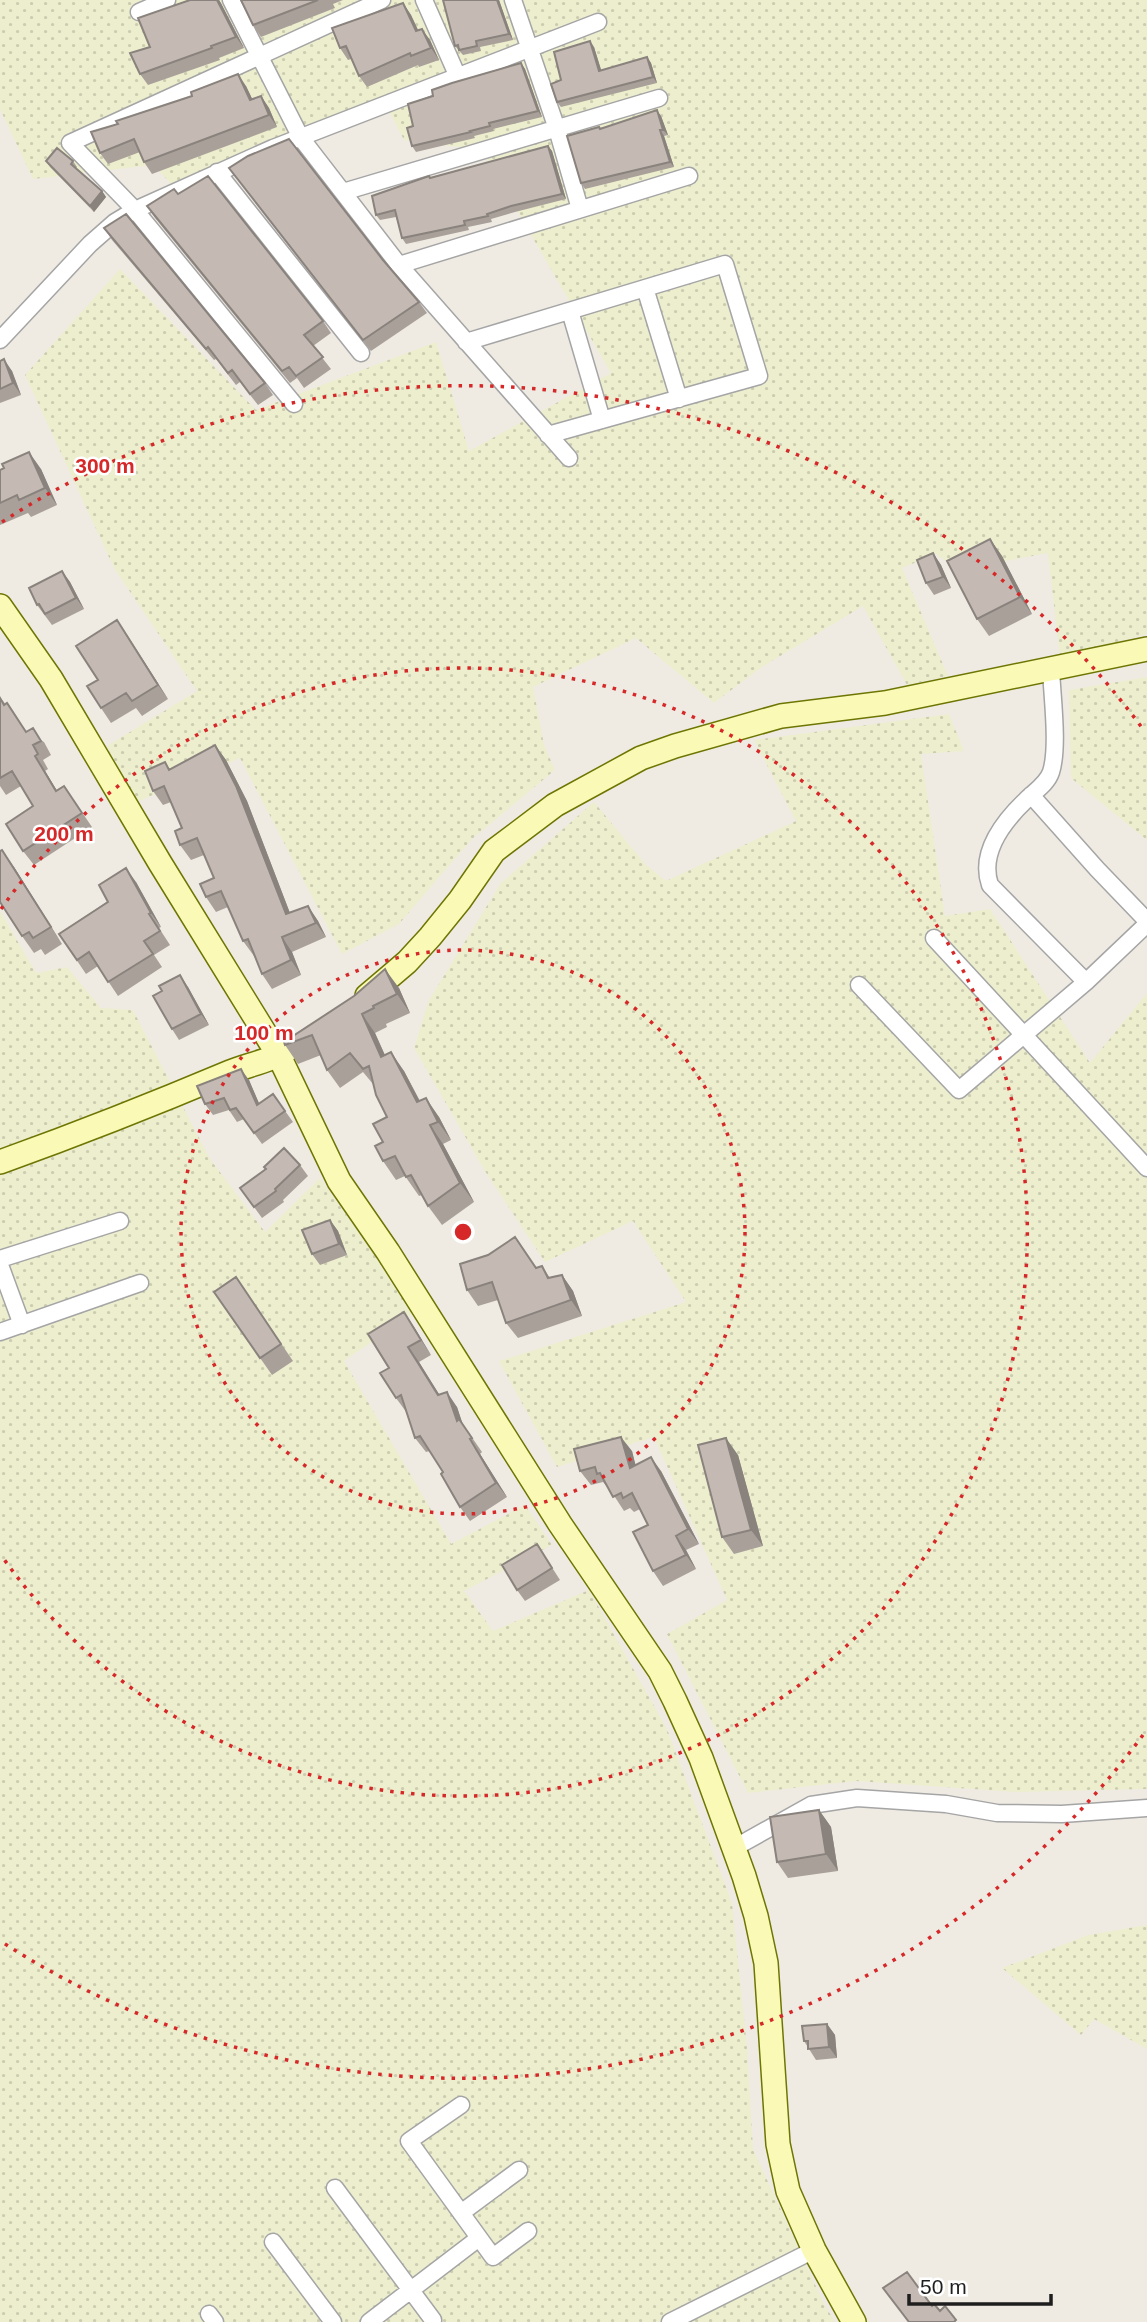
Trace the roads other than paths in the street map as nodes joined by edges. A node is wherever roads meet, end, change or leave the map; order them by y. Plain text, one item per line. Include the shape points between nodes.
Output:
1 (167, 0) edge
2 (231, 0) edge
3 (382, 0) edge
4 (424, 0) edge
5 (513, 0) edge
6 (139, 12) dead end
7 (597, 22) dead end
8 (529, 50) junction
9 (260, 56) junction
10 (458, 77) junction
11 (659, 98) dead end
12 (557, 129) junction
13 (301, 138) junction
14 (217, 172) junction
15 (689, 176) dead end
16 (343, 192) junction
17 (580, 209) junction
18 (135, 210) junction
19 (399, 265) junction
20 (645, 288) junction
21 (570, 311) junction
22 (0, 340) edge
23 (466, 342) junction
24 (361, 353) dead end
25 (679, 399) junction
26 (294, 404) dead end
27 (602, 420) junction
28 (548, 436) junction
29 (569, 458) dead end
30 (0, 606) edge
31 (1147, 649) edge
32 (1051, 668) junction
33 (1031, 795) junction
34 (1147, 922) edge
35 (934, 938) dead end
36 (1086, 982) junction
37 (859, 985) dead end
38 (352, 1008) edge
39 (1025, 1034) junction
40 (304, 1037) edge
41 (279, 1056) junction
42 (0, 1162) edge
43 (1147, 1168) edge
44 (120, 1221) dead end
45 (0, 1262) edge
46 (140, 1283) dead end
47 (22, 1325) junction
48 (0, 1332) edge
49 (1147, 1808) edge
50 (734, 1848) junction
51 (461, 2105) dead end
52 (519, 2170) dead end
53 (335, 2188) dead end
54 (461, 2213) junction
55 (528, 2231) dead end
56 (479, 2238) junction
57 (273, 2242) dead end
58 (814, 2250) junction
59 (410, 2291) junction
60 (433, 2320) dead end
61 (333, 2322) edge
62 (369, 2322) edge
63 (670, 2322) edge
64 (855, 2322) edge

1 - 6 street
2 - 9 street
3 - 9 street
4 - 10 street
5 - 8 street
7 - 8 street
8 - 10 street
8 - 12 street
9 - 13 street
9 - 18 street via 71,143
10 - 13 street
11 - 12 street
12 - 16 street
12 - 17 street
13 - 14 street
13 - 16 street
14 - 18 street
14 - 24 street
15 - 17 street
16 - 19 street
17 - 19 street
18 - 22 street via 90,244
18 - 26 street
19 - 23 street
20 - 21 street
20 - 25 street
20 - 25 street via 725,264 760,376
21 - 23 street
21 - 27 street
23 - 28 street
25 - 27 street
27 - 28 street
28 - 29 street
30 - 41 street via 51,679
31 - 32 street
32 - 33 street via 1053,766
32 - 38 street via 885,703 781,716 641,758 555,805 494,851 430,937
33 - 34 street
33 - 36 street via 997,834 986,873 990,885
34 - 36 street
35 - 39 street
36 - 39 street
37 - 39 street via 959,1090
39 - 43 street
40 - 41 street
41 - 42 street
41 - 50 street via 339,1181 660,1671 701,1758
44 - 45 street
45 - 47 street
46 - 47 street
47 - 48 street
49 - 50 street via 1062,1814 998,1812 857,1798 811,1805
50 - 58 street via 766,1963 774,2104 783,2171
51 - 54 street via 409,2141
52 - 54 street
53 - 59 street
54 - 56 street
55 - 56 street via 493,2257
56 - 59 street
57 - 61 street
58 - 63 street
58 - 64 street
59 - 60 street
59 - 62 street

